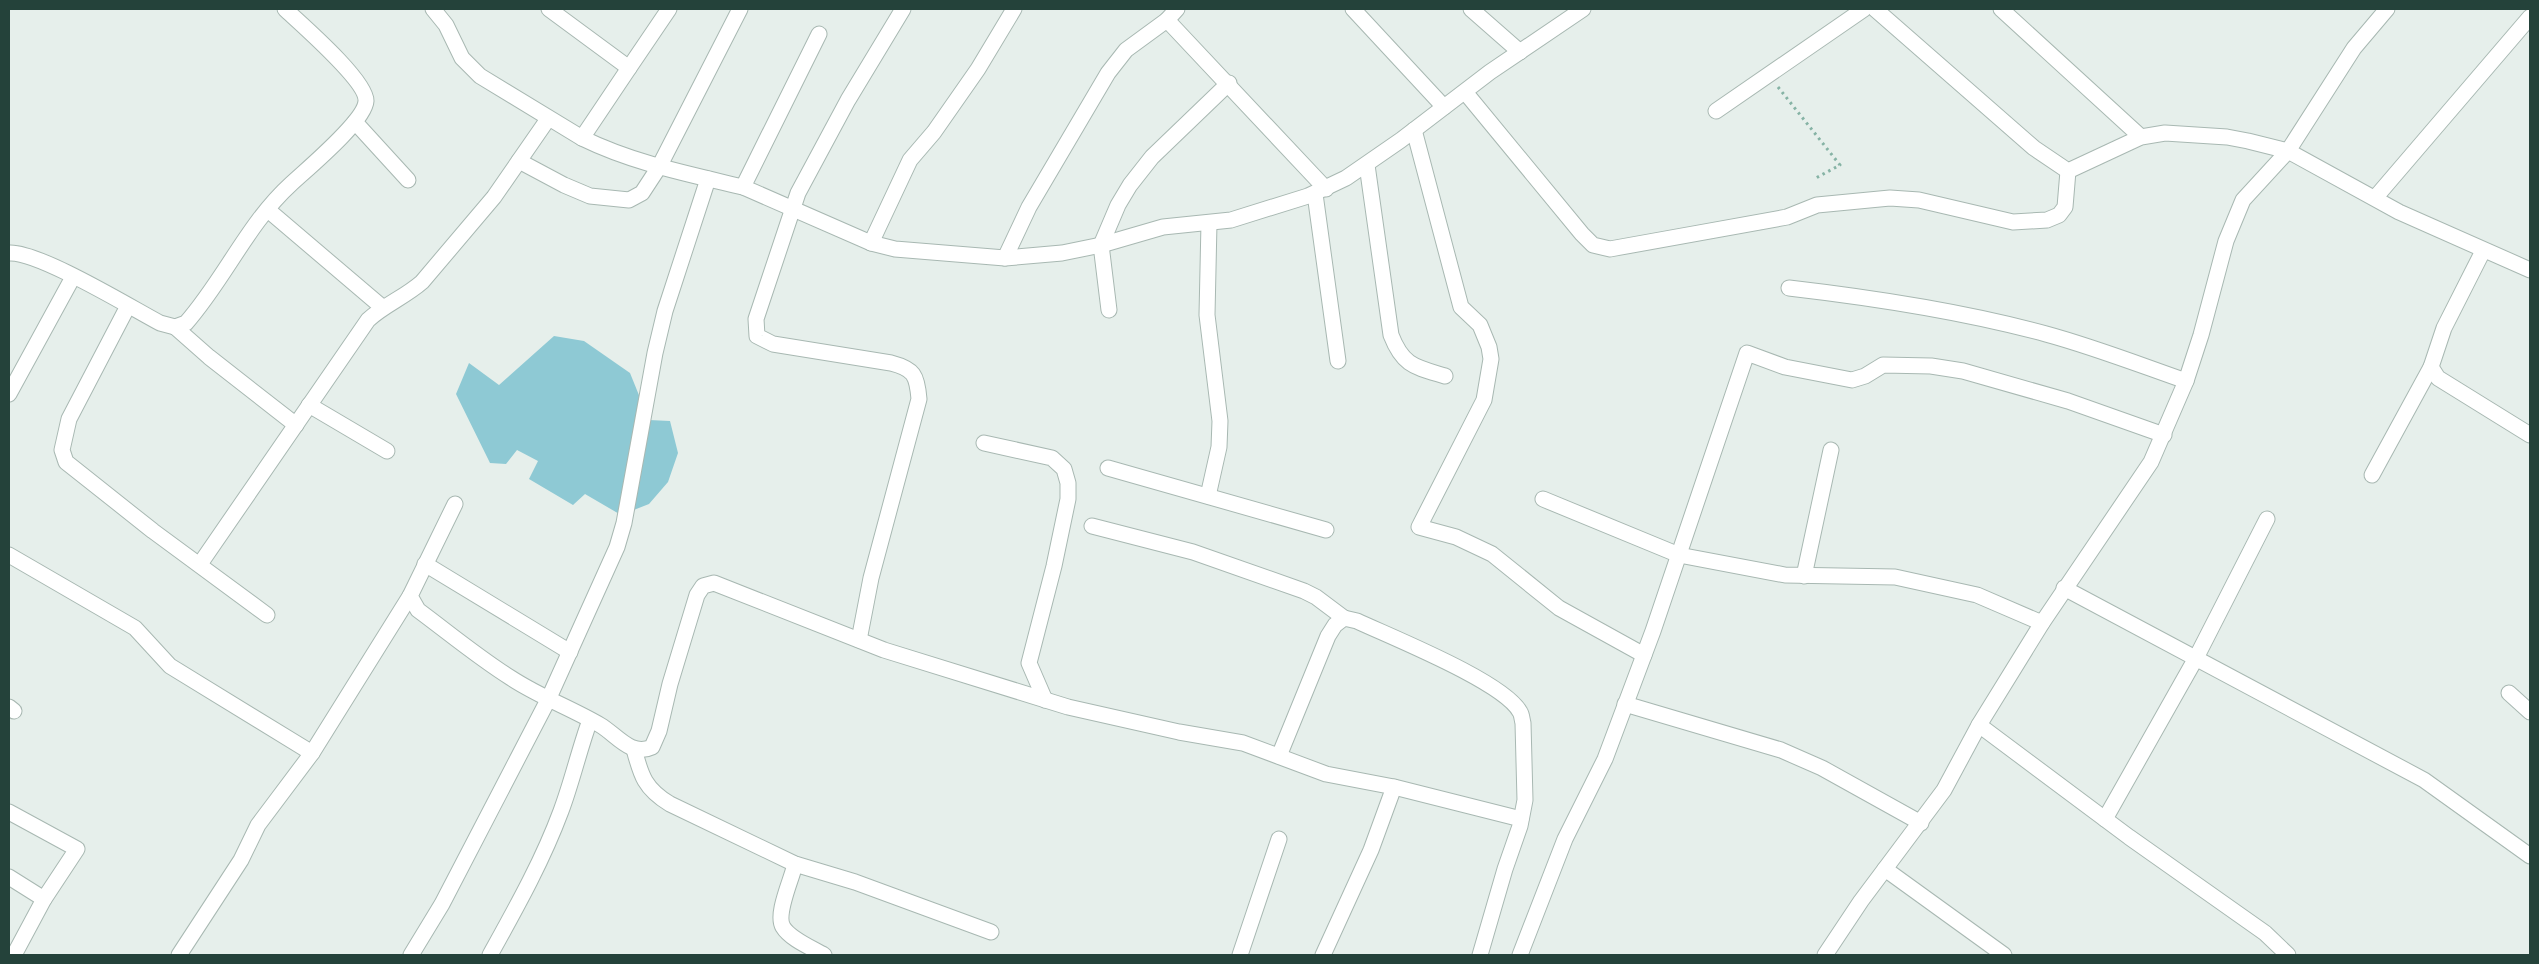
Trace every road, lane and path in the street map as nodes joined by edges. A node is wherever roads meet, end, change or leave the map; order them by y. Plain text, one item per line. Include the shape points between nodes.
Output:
1 (285, 9) edge
2 (433, 9) edge
3 (548, 9) edge
4 (669, 9) edge
5 (740, 9) edge
6 (902, 9) edge
7 (1014, 9) edge
8 (1353, 9) edge
9 (1471, 9) edge
10 (1583, 9) edge
11 (1864, 9) edge
12 (1875, 9) edge
13 (2001, 9) edge
14 (2387, 9) edge
15 (1172, 14) edge
16 (2530, 17) edge
17 (819, 34) dead end
18 (1520, 52) junction
19 (629, 68) junction
20 (1768, 74) junction
21 (1229, 83) junction
22 (1464, 92) junction
23 (1444, 107) junction
24 (1716, 111) dead end
25 (548, 119) junction
26 (355, 122) junction
27 (1414, 130) junction
28 (2141, 137) junction
29 (582, 138) junction
30 (2288, 151) junction
31 (519, 161) junction
32 (1367, 165) junction
33 (658, 167) junction
34 (2068, 171) junction
35 (708, 178) junction
36 (1814, 179) dead end
37 (408, 180) dead end
38 (743, 187) junction
39 (1321, 191) junction
40 (2375, 198) junction
41 (792, 208) junction
42 (268, 210) junction
43 (1209, 223) junction
44 (871, 243) junction
45 (1101, 245) junction
46 (2483, 251) junction
47 (9, 253) edge
48 (1005, 258) junction
49 (2530, 270) edge
50 (72, 277) junction
51 (1789, 288) dead end
52 (128, 306) junction
53 (382, 307) junction
54 (1110, 310) dead end
55 (175, 326) junction
56 (1338, 361) dead end
57 (2431, 367) junction
58 (1444, 376) dead end
59 (2186, 381) junction
60 (9, 394) edge
61 (309, 406) junction
62 (296, 425) junction
63 (2164, 435) junction
64 (2530, 435) edge
65 (984, 443) dead end
66 (1830, 450) dead end
67 (387, 451) dead end
68 (1108, 468) dead end
69 (2372, 476) dead end
70 (1208, 496) junction
71 (1543, 499) dead end
72 (454, 504) dead end
73 (2267, 519) dead end
74 (1092, 526) dead end
75 (1326, 530) dead end
76 (9, 555) edge
77 (1679, 555) junction
78 (200, 564) junction
79 (425, 564) junction
80 (1804, 576) junction
81 (2064, 588) junction
82 (410, 596) junction
83 (267, 615) dead end
84 (1344, 618) junction
85 (2042, 623) junction
86 (859, 640) junction
87 (570, 652) junction
88 (1644, 655) junction
89 (2196, 658) junction
90 (2509, 693) dead end
91 (548, 700) junction
92 (1045, 700) junction
93 (1625, 704) junction
94 (2530, 712) edge
95 (590, 720) junction
96 (1979, 726) junction
97 (634, 750) junction
98 (312, 754) junction
99 (1279, 756) junction
100 (1394, 787) junction
101 (9, 812) edge
102 (1521, 819) junction
103 (2105, 819) junction
104 (1921, 823) junction
105 (1279, 839) dead end
106 (2530, 856) edge
107 (796, 864) junction
108 (1885, 869) junction
109 (9, 877) edge
110 (44, 899) junction
111 (992, 932) dead end
112 (14, 955) edge
113 (178, 955) edge
114 (410, 955) edge
115 (490, 955) edge
116 (824, 955) edge
117 (1240, 955) edge
118 (1323, 955) edge
119 (1480, 955) edge
120 (1520, 955) edge
121 (1825, 955) edge
122 (2004, 955) edge
123 (2288, 955) edge

1 - 26 street via 364,89 366,101 363,112
2 - 25 street via 446,25 462,58 480,76
3 - 19 street
4 - 19 street
5 - 33 street
6 - 41 street via 808,172
7 - 44 street via 978,69 910,160
8 - 23 street
9 - 18 street
10 - 18 street
11 - 20 street
12 - 34 street via 2034,148
13 - 28 street
14 - 30 street via 2354,48
15 - 21 street
15 - 48 street via 1126,50 1108,73 1029,207
16 - 40 street
17 - 38 street
18 - 22 street
19 - 29 street
20 - 24 street
20 - 36 path via 1840,164
21 - 39 street
21 - 45 street via 1152,157 1118,205
22 - 23 street
22 - 34 street via 1582,234 1593,245 1610,249 1787,217 1816,205 1890,198 1919,200 2013,222 2047,220 2059,215 2065,207
23 - 27 street
25 - 29 street
25 - 31 street
26 - 37 street
26 - 42 street via 284,190
27 - 32 street
27 - 88 street via 1462,307 1484,332 1491,359 1484,400 1418,527 1456,537 1492,554 1559,608
28 - 30 street via 2165,133 2227,137
28 - 34 street
29 - 33 street via 613,153
30 - 40 street
30 - 59 street via 2254,186 2235,216
31 - 33 street via 590,196 614,200 629,200 642,193
31 - 53 street via 494,197 422,282
32 - 39 street
32 - 58 street via 1391,335 1397,351 1408,365
33 - 35 street
35 - 38 street
35 - 87 street via 665,311 622,533
38 - 41 street
39 - 43 street via 1250,216
39 - 56 street
40 - 46 street
41 - 44 street
41 - 86 street via 756,320 757,336 773,344 906,367 914,374 918,387 919,399 871,578
42 - 53 street
42 - 55 street via 197,310 186,323
43 - 45 street via 1163,227
43 - 70 street via 1207,315 1220,421 1219,447
44 - 48 street via 895,249
45 - 48 street via 1062,253
45 - 54 street
46 - 49 street
46 - 57 street via 2444,328
47 - 50 street via 33,259
50 - 52 street
50 - 60 street
51 - 59 street via 1881,299 1999,322 2047,334
52 - 55 street via 160,323
52 - 78 street via 69,419 62,450 66,462
53 - 61 street via 356,337
55 - 62 street
57 - 64 street via 2438,378
57 - 69 street
59 - 63 street
61 - 62 street
61 - 67 street
62 - 78 street
63 - 77 street via 2068,401 1963,372 1931,366 1882,365 1852,380 1785,367 1747,354
63 - 81 street via 2139,481
65 - 92 street via 1052,458 1064,469 1068,483 1068,500 1054,566 1029,663
66 - 80 street
68 - 70 street
70 - 75 street
71 - 77 street
72 - 79 street
73 - 89 street
74 - 84 street via 1193,552 1304,590
76 - 98 street via 135,628 175,670
77 - 80 street via 1764,572
77 - 88 street
78 - 83 street
79 - 82 street
79 - 87 street
80 - 85 street via 1895,577 1977,595
81 - 85 street
81 - 89 street
82 - 91 street via 418,610 511,678
82 - 98 street
84 - 99 street via 1328,636
84 - 102 street via 1450,663 1484,683 1520,712 1524,734 1525,800
85 - 96 street
86 - 92 street
86 - 97 street via 729,587 714,582 703,586 690,616 660,732 652,747 643,752
87 - 91 street
88 - 93 street
89 - 103 street
89 - 106 street via 2424,780
90 - 94 street
91 - 95 street
91 - 114 street via 442,904
92 - 99 street via 1097,716 1243,743
93 - 104 street via 1781,750 1822,768
93 - 120 street via 1599,773 1565,839
95 - 97 street
95 - 115 street via 568,794 550,838
96 - 103 street
96 - 104 street via 1953,776
97 - 107 street via 646,785 655,795 684,812
98 - 113 street via 258,825 241,860
99 - 100 street via 1326,774
100 - 102 street
100 - 118 street via 1364,865
101 - 110 street via 77,849
102 - 119 street
103 - 123 street via 2265,933
104 - 108 street
105 - 117 street
107 - 111 street via 856,882
107 - 116 street via 783,901 782,926
108 - 121 street
108 - 122 street
109 - 110 street
110 - 112 street

